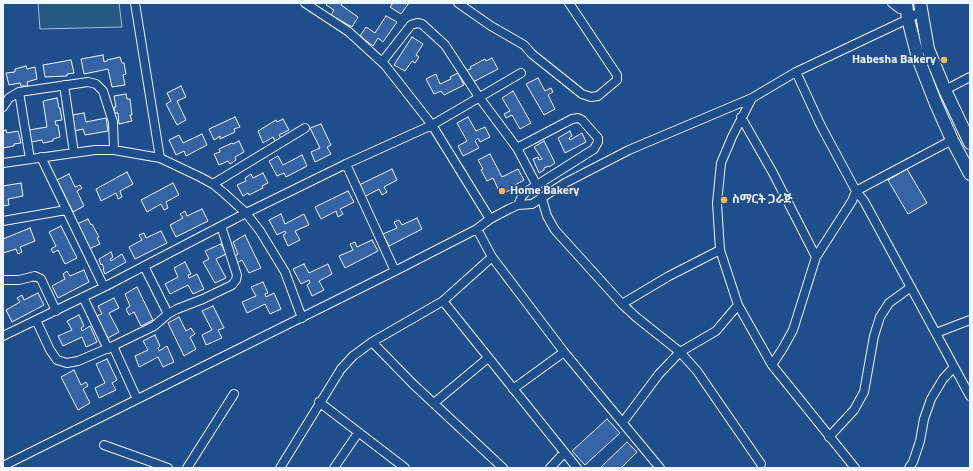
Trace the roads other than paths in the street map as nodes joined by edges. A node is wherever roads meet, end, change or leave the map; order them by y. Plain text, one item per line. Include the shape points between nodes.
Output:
1 (135, 3) edge
2 (305, 3) edge
3 (458, 3) edge
4 (570, 3) edge
5 (892, 3) edge
6 (906, 4) edge
7 (920, 7) edge
8 (908, 19) junction
9 (382, 62) junction
10 (796, 72) junction
11 (521, 73) dead end
12 (970, 77) edge
13 (64, 85) junction
14 (945, 90) junction
15 (19, 92) junction
16 (479, 97) junction
17 (752, 98) junction
18 (3, 107) edge
19 (741, 117) junction
20 (432, 125) junction
21 (305, 128) dead end
22 (952, 140) junction
23 (970, 143) edge
24 (517, 148) junction
25 (114, 150) junction
26 (74, 153) junction
27 (41, 157) junction
28 (30, 158) junction
29 (160, 158) junction
30 (3, 163) edge
31 (346, 164) junction
32 (970, 174) edge
33 (213, 184) junction
34 (536, 184) junction
35 (856, 191) junction
36 (542, 199) junction
37 (518, 205) junction
38 (66, 210) junction
39 (246, 213) junction
40 (490, 219) junction
41 (3, 221) edge
42 (221, 226) junction
43 (477, 229) junction
44 (720, 250) junction
45 (492, 257) junction
46 (816, 257) junction
47 (144, 266) junction
48 (395, 271) junction
49 (3, 280) edge
50 (104, 287) junction
51 (912, 287) junction
52 (83, 297) junction
53 (443, 301) junction
54 (622, 304) junction
55 (738, 305) junction
56 (56, 310) junction
57 (168, 314) junction
58 (302, 318) junction
59 (36, 320) junction
60 (970, 320) edge
61 (936, 333) junction
62 (3, 336) edge
63 (372, 342) junction
64 (111, 347) junction
65 (564, 352) junction
66 (680, 352) junction
67 (488, 358) junction
68 (772, 365) junction
69 (954, 367) junction
70 (513, 389) junction
71 (234, 394) dead end
72 (970, 396) edge
73 (137, 399) junction
74 (319, 402) junction
75 (434, 404) junction
76 (623, 422) junction
77 (358, 433) junction
78 (829, 437) junction
79 (104, 445) dead end
80 (564, 453) junction
81 (760, 464) dead end
82 (5, 466) edge
83 (168, 468) edge
84 (187, 468) edge
85 (280, 468) edge
86 (334, 468) edge
87 (405, 468) edge
88 (503, 468) edge
89 (550, 468) edge
90 (577, 468) edge
91 (660, 468) edge
92 (855, 468) edge
93 (908, 468) edge

1 - 29 street
2 - 9 street via 348,32
3 - 4 street via 524,45 582,94 598,96 617,80 617,75
5 - 6 street via 900,10
6 - 8 main road
7 - 8 street
7 - 14 main road via 928,49
8 - 10 street
8 - 22 main road via 918,58
9 - 16 street via 411,25 422,24 445,44
9 - 20 street
10 - 17 street
10 - 35 street
11 - 16 street
12 - 14 street
13 - 15 street
13 - 25 street via 88,82 96,84 103,91 113,122
13 - 26 street
14 - 23 main road
15 - 18 street via 9,98
15 - 28 street
16 - 20 street
16 - 24 street
17 - 19 street
17 - 36 street via 629,150 565,183
19 - 44 street via 721,163 717,203
19 - 46 street via 774,174
20 - 31 street
20 - 40 street
21 - 33 street
22 - 32 main road
22 - 35 street
24 - 34 street
24 - 34 street via 578,118 598,138 594,149
25 - 26 street
25 - 29 street
26 - 27 street
27 - 28 street
27 - 38 street
28 - 30 street
29 - 33 street
31 - 39 street
31 - 48 street
33 - 39 street
34 - 37 street via 522,196
35 - 46 street
35 - 51 street
36 - 37 street via 532,204
36 - 54 street via 555,230
37 - 40 street
38 - 41 street
38 - 50 street
39 - 42 street
39 - 58 street via 285,272
40 - 43 street
42 - 47 street
42 - 57 street via 237,275 236,280 232,285
43 - 45 street
43 - 48 street
44 - 54 street
44 - 55 street
45 - 53 street
45 - 65 street
46 - 68 street via 793,330
47 - 50 street
47 - 57 street
48 - 58 street
49 - 56 street via 35,276 41,279
50 - 52 street
51 - 61 street
51 - 78 street via 889,302 880,317 864,392 854,410
52 - 56 street
52 - 64 street
53 - 63 street
53 - 67 street
54 - 66 street
55 - 66 street via 716,331
55 - 68 street
56 - 59 street
57 - 64 street via 154,326
58 - 73 street
59 - 62 street
59 - 64 street via 57,360 67,363 78,361
60 - 61 street
61 - 69 street
63 - 74 street via 341,369
63 - 75 street
64 - 73 street
65 - 70 street
65 - 76 street
66 - 76 street via 659,374
66 - 81 street via 697,372
67 - 70 street
67 - 75 street
68 - 78 street
69 - 72 street
69 - 93 street via 931,399 920,441
70 - 80 street
71 - 84 street
73 - 82 street
74 - 77 street
74 - 85 street
75 - 88 street
76 - 91 street
77 - 86 street
77 - 87 street
78 - 92 street
79 - 83 street
80 - 89 street
80 - 90 street

